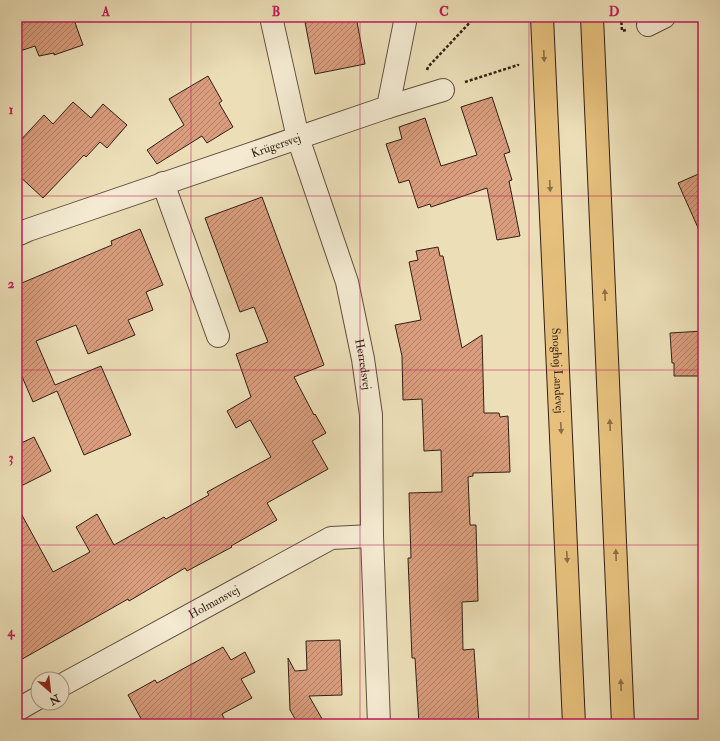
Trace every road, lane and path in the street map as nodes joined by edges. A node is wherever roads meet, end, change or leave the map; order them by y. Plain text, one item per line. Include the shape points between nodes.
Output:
1 (271, 17) edge
2 (406, 17) edge
3 (475, 17) edge
4 (542, 17) edge
5 (592, 17) edge
6 (518, 59) dead end
7 (443, 90) joint
8 (422, 96) junction
9 (388, 107) junction
10 (298, 138) junction
11 (163, 183) junction
12 (17, 235) edge
13 (218, 336) dead end
14 (372, 536) junction
15 (70, 681) edge
16 (30, 703) edge
17 (17, 710) edge
18 (379, 724) edge
19 (574, 724) edge
20 (623, 724) edge

1 - 10 street, Herredsvej
2 - 9 street
3 - 8 path via 428,67
4 -> 19 main road, Snoghøj Landevej
20 -> 5 main road
6 - 7 path via 518,65
7 - 8 street, Krügersvej
8 - 9 street, Krügersvej
9 - 10 street, Krügersvej
10 - 11 street, Krügersvej
10 - 14 street, Herredsvej via 347,282 363,359 371,416
11 - 12 street, Krügersvej
11 - 13 street
14 - 15 street, Holmansvej via 331,538
14 - 18 street, Herredsvej
16 - 17 street

